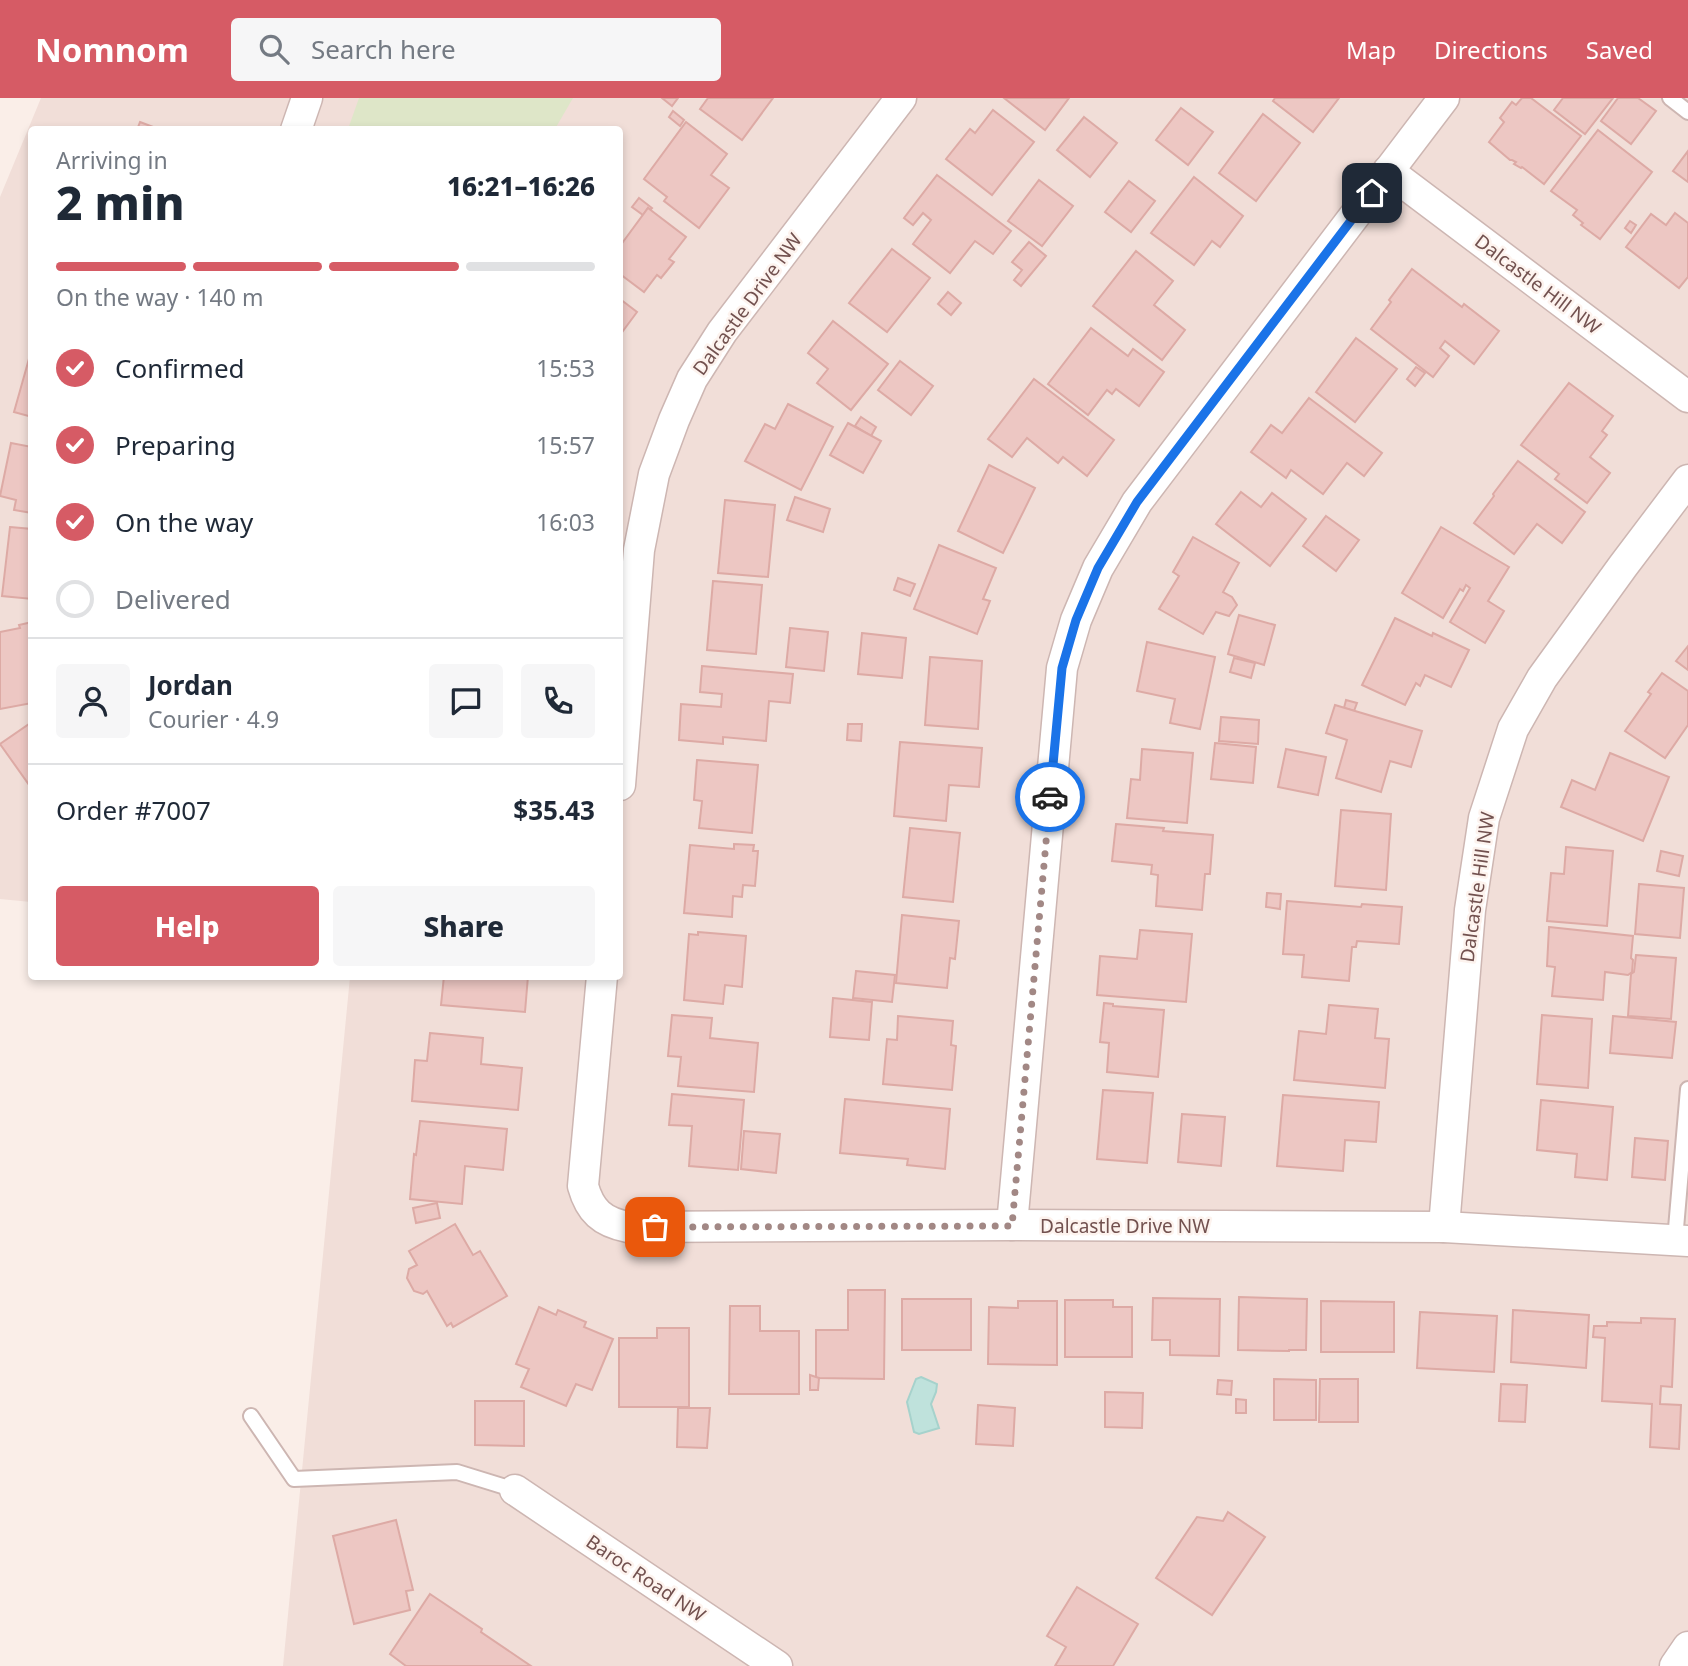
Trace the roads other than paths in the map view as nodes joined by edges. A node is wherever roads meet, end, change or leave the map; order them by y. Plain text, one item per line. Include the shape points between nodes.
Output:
1 (307, 98) edge
2 (901, 98) edge
3 (1444, 98) edge
4 (1670, 98) edge
5 (1688, 112) edge
6 (297, 126) edge
7 (1388, 171) junction
8 (1688, 397) edge
9 (1688, 480) edge
10 (623, 713) edge
11 (602, 980) edge
12 (1688, 1088) edge
13 (1012, 1226) junction
14 (1444, 1227) junction
15 (1682, 1241) edge
16 (251, 1416) dead end
17 (514, 1490) joint
18 (1688, 1647) edge
19 (777, 1666) edge
20 (1675, 1666) edge

1 - 6 street
2 - 10 street, Dalcastle Drive NW via 722,332 692,379 654,474 639,550
3 - 7 street
4 - 5 lane
7 - 8 street, Dalcastle Hill NW
7 - 13 street via 1137,502 1098,568 1076,620 1062,668
9 - 14 street, Dalcastle Hill NW via 1542,678 1513,729 1484,818 1470,910
11 - 13 street, Dalcastle Drive NW via 583,1186 587,1200 605,1220 628,1227
12 - 15 lane
13 - 14 street, Dalcastle Drive NW
14 - 15 street, Dalcastle Drive NW
16 - 17 lane via 294,1479 457,1472
17 - 19 street, Baroc Road NW
18 - 20 street

